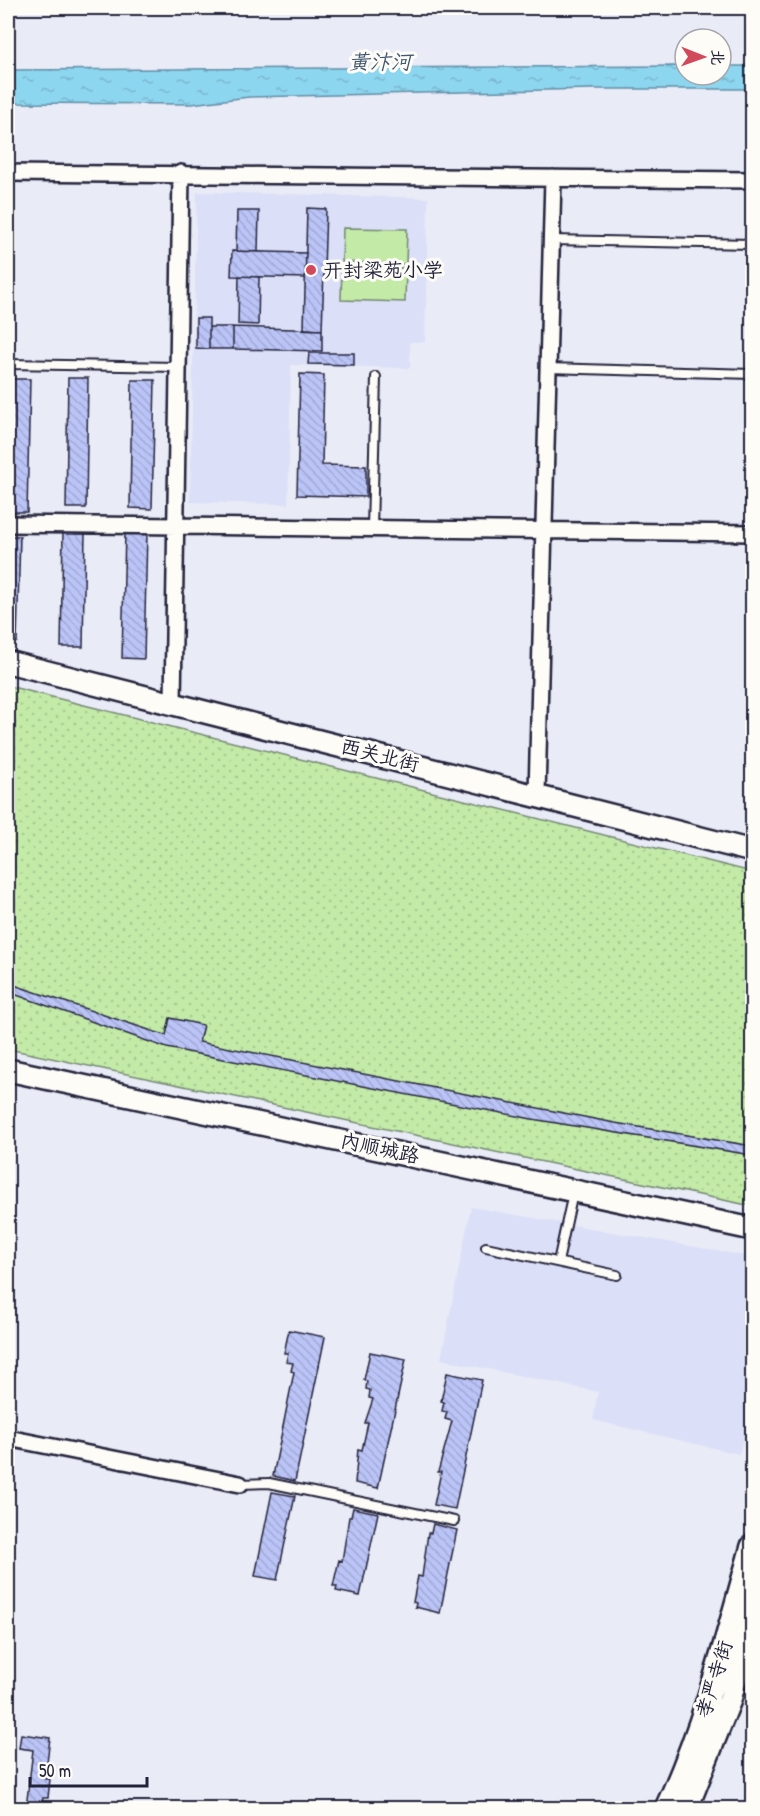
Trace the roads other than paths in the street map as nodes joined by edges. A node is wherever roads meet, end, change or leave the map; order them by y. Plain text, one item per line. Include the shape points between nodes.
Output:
1 (8, 173) edge
2 (181, 173) junction
3 (553, 178) junction
4 (753, 180) edge
5 (551, 240) junction
6 (753, 244) edge
7 (8, 364) edge
8 (177, 367) junction
9 (548, 368) junction
10 (753, 374) edge
11 (375, 377) dead end
12 (8, 524) edge
13 (175, 528) junction
14 (372, 528) junction
15 (543, 530) junction
16 (753, 533) edge
17 (8, 662) edge
18 (173, 704) junction
19 (537, 794) junction
20 (753, 851) edge
21 (8, 1070) edge
22 (574, 1189) junction
23 (753, 1229) edge
24 (486, 1247) dead end
25 (558, 1262) junction
26 (617, 1275) dead end
27 (8, 1438) edge
28 (240, 1484) joint
29 (454, 1521) dead end
30 (753, 1546) edge
31 (753, 1617) edge
32 (666, 1809) edge
33 (687, 1809) edge

1 - 2 street
2 - 3 street
2 - 8 street
3 - 4 street
3 - 5 street
5 - 6 lane
5 - 9 street
7 - 8 lane
8 - 13 street
9 - 10 lane
9 - 15 street
11 - 14 lane
12 - 13 street
13 - 14 street
13 - 18 street
14 - 15 street
15 - 16 street
15 - 19 street
17 - 18 street, 西关北街
18 - 19 street, 西关北街
19 - 20 street, 西关北街
21 - 22 street, 内顺城路
22 - 23 street, 内顺城路
22 - 25 lane
24 - 25 lane
25 - 26 lane
27 - 28 street
28 - 29 lane via 269,1483
30 - 32 street, 孝严寺街 via 696,1740
31 - 33 street, 孝严寺街 via 730,1700

